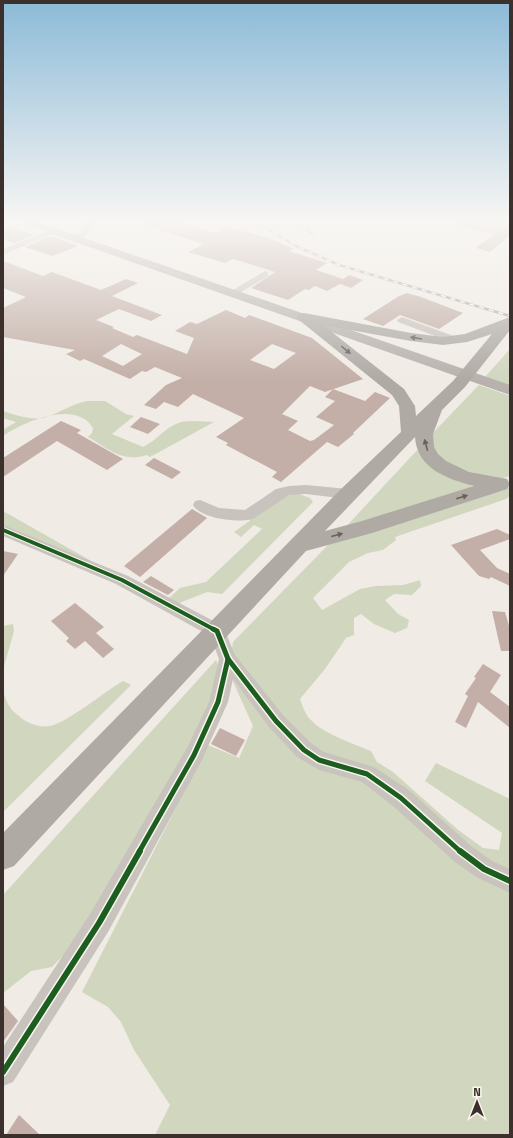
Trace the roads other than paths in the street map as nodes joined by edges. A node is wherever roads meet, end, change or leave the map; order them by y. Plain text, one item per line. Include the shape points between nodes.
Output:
1 (181, 275) edge
2 (263, 275) edge
3 (233, 293) junction
4 (304, 317) junction
5 (402, 320) dead end
6 (509, 322) edge
7 (455, 340) junction
8 (510, 390) edge
9 (436, 406) junction
10 (409, 431) junction
11 (505, 482) edge
12 (348, 494) junction
13 (200, 505) dead end
14 (3, 530) edge
15 (300, 545) junction
16 (217, 631) junction
17 (228, 659) junction
18 (3, 855) edge
19 (510, 881) edge
20 (3, 1072) edge

1 - 3 main road
2 - 3 street
3 - 4 main road
7 -> 4 highway via 411,337
4 - 8 main road
4 -> 10 highway via 398,392 407,406
5 - 7 street
6 - 7 highway via 468,338
6 - 9 highway via 466,376
9 - 10 highway
11 -> 9 highway via 462,477 445,469 431,457 424,444 424,433
10 - 12 highway
15 -> 11 highway via 366,528
12 - 13 street via 286,490 248,514 217,514
12 - 15 highway
14 - 16 street via 122,580
15 - 16 highway
16 - 17 street
16 - 18 highway
17 - 19 street via 271,716 304,750 319,760 366,774 401,798 463,854 484,869
17 - 20 street via 218,702 194,755 99,923

